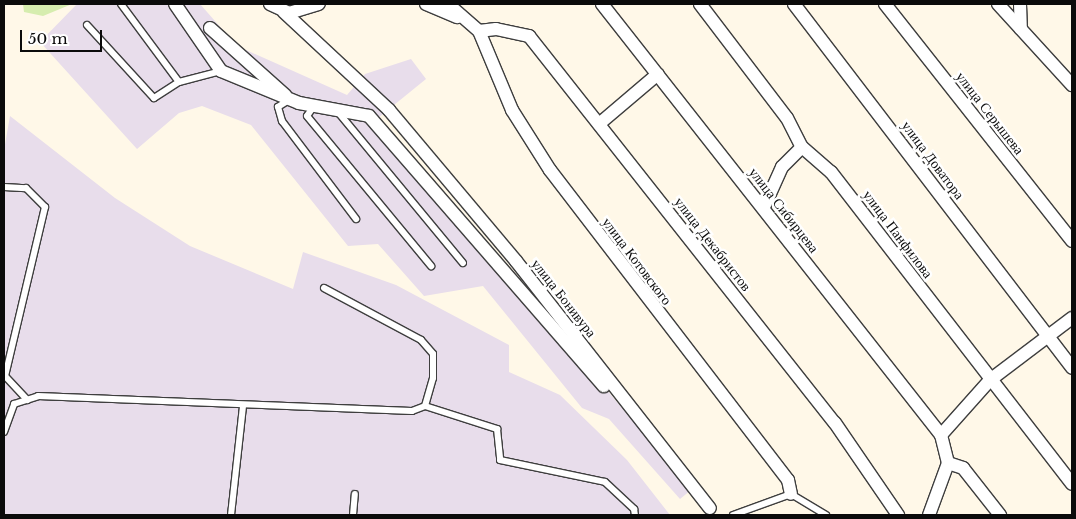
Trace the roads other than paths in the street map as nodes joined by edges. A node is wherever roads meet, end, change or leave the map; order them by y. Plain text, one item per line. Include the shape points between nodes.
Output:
1 (121, 4) edge
2 (175, 4) edge
3 (271, 4) edge
4 (319, 4) edge
5 (426, 4) edge
6 (448, 4) edge
7 (602, 4) edge
8 (700, 4) edge
9 (794, 4) edge
10 (885, 4) edge
11 (998, 4) edge
12 (1020, 4) edge
13 (284, 12) junction
14 (457, 17) junction
15 (88, 26) dead end
16 (210, 28) dead end
17 (1021, 29) junction
18 (479, 31) junction
19 (221, 71) junction
20 (658, 74) junction
21 (179, 82) junction
22 (1071, 82) edge
23 (293, 104) junction
24 (314, 106) junction
25 (336, 110) junction
26 (599, 124) junction
27 (802, 147) junction
28 (4, 187) edge
29 (466, 202) junction
30 (764, 207) junction
31 (356, 219) dead end
32 (458, 221) junction
33 (1072, 241) edge
34 (462, 263) dead end
35 (430, 266) dead end
36 (324, 288) dead end
37 (1072, 318) edge
38 (1048, 336) junction
39 (1072, 368) edge
40 (990, 380) junction
41 (27, 400) junction
42 (627, 404) junction
43 (243, 406) junction
44 (424, 406) junction
45 (4, 432) edge
46 (941, 435) junction
47 (948, 463) junction
48 (1072, 484) edge
49 (355, 494) dead end
50 (791, 494) junction
51 (713, 512) edge
52 (231, 515) edge
53 (353, 515) edge
54 (634, 515) edge
55 (733, 515) edge
56 (826, 515) edge
57 (898, 515) edge
58 (929, 515) edge
59 (1000, 515) edge

1 - 21 lane
2 - 19 street
3 - 13 street
4 - 13 street via 296,13
5 - 14 street
6 - 14 street
7 - 20 street, улица Сибирцева
8 - 27 street, улица Панфилова via 787,118
9 - 38 street, улица Доватора
10 - 33 street, улица Серышева
11 - 17 street
12 - 17 street
13 - 29 street, улица Бонивура via 389,110
14 - 18 street
15 - 21 lane via 148,96 154,98
16 - 23 street
17 - 22 street
18 - 26 street, улица Декабристов via 496,29 529,36
18 - 50 street, улица Котовского via 512,110 550,170 773,459 788,480
19 - 21 lane
19 - 23 street
20 - 26 street
20 - 30 street, улица Сибирцева
23 - 24 street
23 - 31 lane via 278,107 282,120
24 - 25 street
24 - 35 lane via 307,116
25 - 32 street via 369,116
25 - 34 lane
26 - 57 street, улица Декабристов via 835,422
27 - 30 street via 782,167
27 - 40 street, улица Панфилова via 831,172
28 - 41 lane via 26,188 45,206 5,376
29 - 32 lane
29 - 42 street, улица Бонивура
30 - 46 street, улица Сибирцева
32 - 42 street via 612,396
36 - 44 lane via 420,340 433,354 433,378
37 - 38 street
38 - 39 street, улица Доватора
38 - 40 street
40 - 46 street
40 - 48 street, улица Панфилова
41 - 43 lane via 38,396
41 - 45 lane via 14,404
42 - 51 street, улица Бонивура
43 - 44 lane via 412,411
43 - 52 lane
44 - 54 lane via 497,429 500,460 605,482 634,509
46 - 47 street
47 - 58 street
47 - 59 street via 963,468
49 - 53 lane
50 - 55 lane
50 - 56 lane

